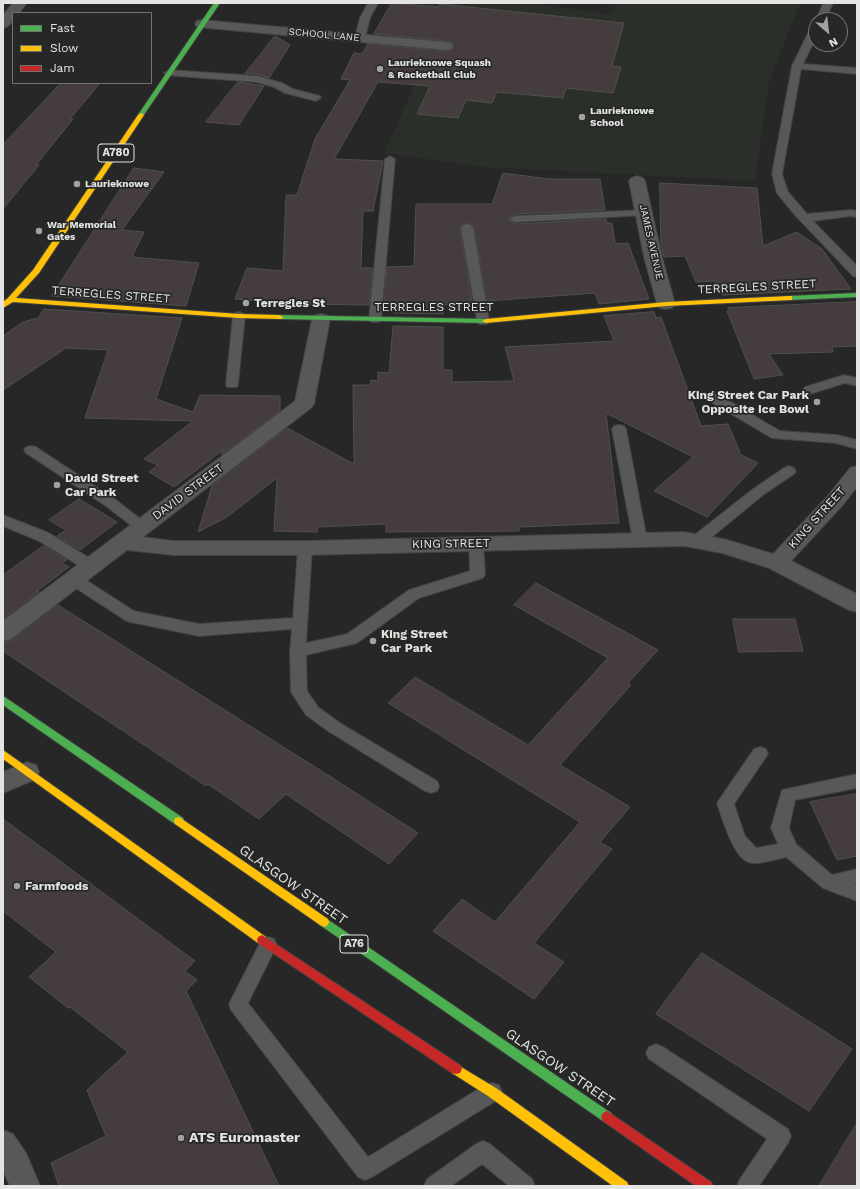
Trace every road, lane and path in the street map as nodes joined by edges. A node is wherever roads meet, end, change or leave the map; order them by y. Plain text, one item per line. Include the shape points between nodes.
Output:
1 (20, 3) edge
2 (217, 3) edge
3 (373, 3) edge
4 (13, 12) edge
5 (12, 13) edge
6 (3, 24) edge
7 (202, 24) junction
8 (360, 38) junction
9 (808, 43) edge
10 (446, 46) dead end
11 (797, 66) junction
12 (857, 71) edge
13 (169, 73) junction
14 (316, 98) dead end
15 (390, 159) dead end
16 (637, 181) dead end
17 (644, 213) junction
18 (857, 214) edge
19 (516, 218) dead end
20 (804, 218) junction
21 (467, 227) dead end
22 (857, 273) edge
23 (857, 295) edge
24 (11, 300) junction
25 (666, 304) junction
26 (3, 306) edge
27 (239, 316) junction
28 (321, 319) junction
29 (375, 320) junction
30 (483, 320) junction
31 (857, 382) edge
32 (232, 384) dead end
33 (810, 390) dead end
34 (714, 398) dead end
35 (619, 429) dead end
36 (857, 445) edge
37 (32, 450) dead end
38 (789, 471) dead end
39 (857, 473) edge
40 (3, 520) edge
41 (142, 527) junction
42 (640, 540) junction
43 (697, 541) junction
44 (123, 542) junction
45 (476, 543) junction
46 (305, 548) junction
47 (777, 563) junction
48 (91, 566) junction
49 (73, 579) junction
50 (857, 604) edge
51 (301, 623) junction
52 (3, 633) edge
53 (298, 650) junction
54 (3, 700) edge
55 (3, 754) edge
56 (760, 754) dead end
57 (28, 772) junction
58 (857, 781) edge
59 (3, 783) edge
60 (431, 786) dead end
61 (789, 849) junction
62 (857, 876) edge
63 (829, 883) junction
64 (857, 893) edge
65 (268, 945) junction
66 (656, 1053) dead end
67 (492, 1092) junction
68 (3, 1144) edge
69 (25, 1186) edge
70 (434, 1186) edge
71 (526, 1186) edge
72 (623, 1186) edge
73 (707, 1186) edge
74 (747, 1186) edge

1 - 4 street
2 - 7 main road, A780
3 - 8 lane via 365,18
5 - 6 street
7 - 8 street, SCHOOL LANE
7 - 13 main road, A780
8 - 10 street, SCHOOL LANE
9 - 11 lane
11 - 12 lane
11 - 20 lane via 777,174 783,193
13 - 14 lane via 257,79 278,85 289,92
13 - 24 main road, A780 via 36,271
15 - 29 lane
16 - 17 street, JAMES AVENUE
17 - 19 lane
17 - 25 street, JAMES AVENUE
18 - 20 lane
20 - 22 lane
21 - 30 lane
23 - 25 main road, TERREGLES STREET
24 - 26 main road, A780
24 - 27 main road, TERREGLES STREET
25 - 30 main road, TERREGLES STREET
27 - 28 main road, TERREGLES STREET
27 - 32 lane
28 - 29 main road, TERREGLES STREET
28 - 41 street, DAVID STREET via 304,404
29 - 30 main road, TERREGLES STREET
31 - 33 lane via 844,379
34 - 36 lane via 777,435 837,439
35 - 42 lane
37 - 41 lane
38 - 43 lane via 758,492
39 - 47 street, KING STREET via 834,502
40 - 48 lane via 44,537
41 - 44 street, DAVID STREET
42 - 43 street, KING STREET
42 - 45 street, KING STREET
43 - 47 street, KING STREET via 724,546
44 - 46 street, KING STREET via 173,548
44 - 48 street, DAVID STREET
45 - 46 street, KING STREET
45 - 53 lane via 478,574 414,594 352,639
46 - 51 lane
47 - 50 street, KING STREET
48 - 49 street, DAVID STREET
49 - 51 lane via 130,616 199,630
49 - 52 street, DAVID STREET
51 - 53 lane
53 - 60 lane via 299,692 312,711
54 - 73 main road, GLASGOW STREET / A76
55 - 57 main road
56 - 61 lane via 726,802 738,840 752,856
57 - 59 street
57 - 65 main road
58 - 61 lane via 788,795 780,828
61 - 63 lane
62 - 63 lane
63 - 64 lane
65 - 67 main road
65 - 67 lane via 238,1004 365,1170
66 - 74 lane via 780,1136
67 - 72 main road
68 - 69 street
70 - 71 lane via 483,1151

